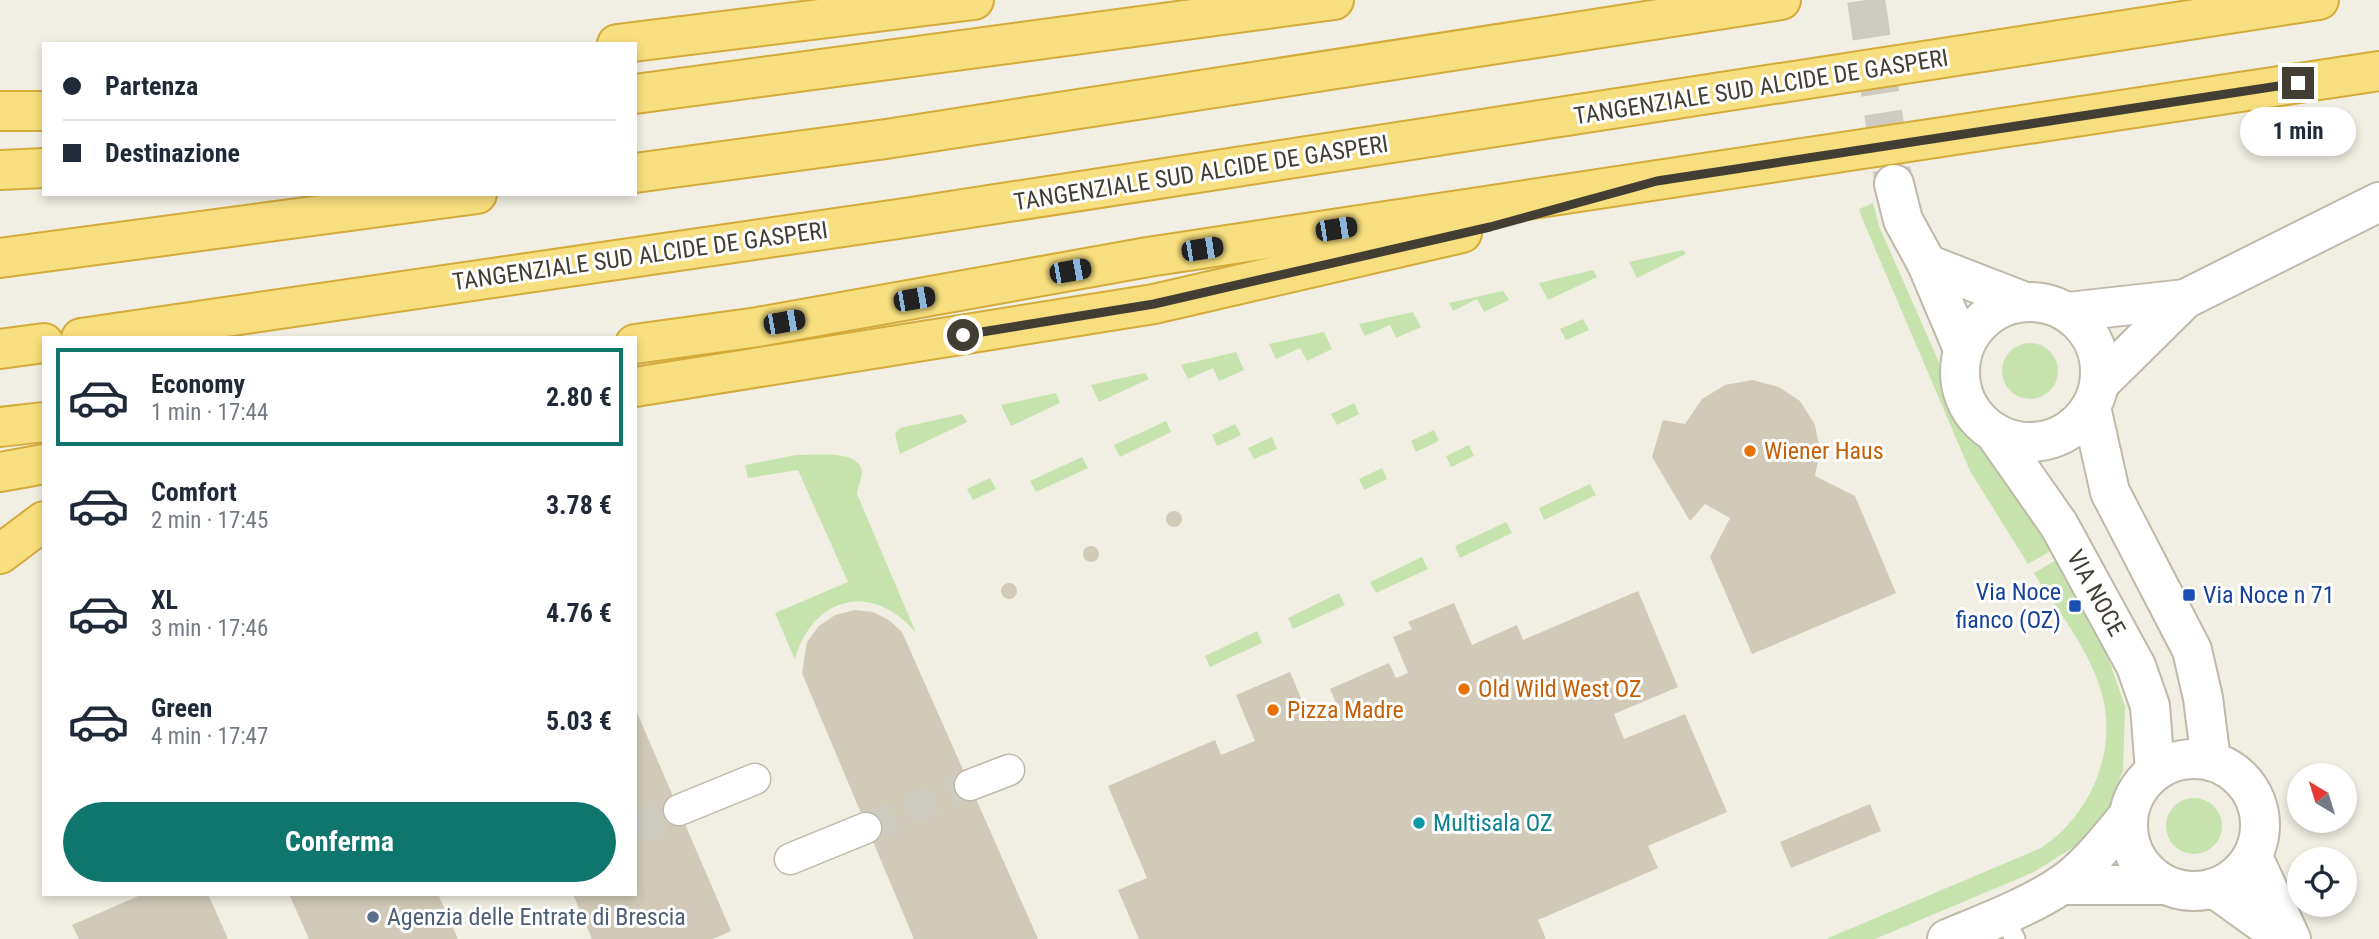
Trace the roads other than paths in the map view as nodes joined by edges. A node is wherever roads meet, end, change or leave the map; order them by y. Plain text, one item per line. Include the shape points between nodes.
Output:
1 (974, 0) edge
2 (1334, 0) edge
3 (1781, 0) edge
4 (2319, 0) edge
5 (633, 42) edge
6 (2379, 71) edge
7 (637, 94) edge
8 (0, 111) edge
9 (42, 111) edge
10 (42, 168) edge
11 (0, 170) edge
12 (637, 173) edge
13 (1657, 181) junction
14 (1894, 184) tunnel mouth
15 (462, 196) edge
16 (2379, 202) edge
17 (0, 258) edge
18 (1927, 264) junction
19 (2185, 299) junction
20 (2025, 302) junction
21 (2068, 312) junction
22 (95, 336) edge
23 (42, 343) edge
24 (637, 344) edge
25 (1, 349) edge
26 (1963, 349) junction
27 (637, 387) edge
28 (2095, 395) junction
29 (1994, 432) junction
30 (42, 464) edge
31 (0, 472) edge
32 (42, 522) edge
33 (0, 554) edge
34 (2211, 761) junction
35 (1009, 770) dead end
36 (2155, 771) junction
37 (755, 779) dead end
38 (970, 785) tunnel mouth
39 (679, 810) tunnel mouth
40 (2128, 816) junction
41 (866, 828) tunnel mouth
42 (2252, 857) junction
43 (790, 859) dead end
44 (2061, 885) junction
45 (2164, 885) junction
46 (2214, 888) junction
47 (2009, 927) edge
48 (1948, 939) edge
49 (2285, 939) edge
50 (2291, 939) edge

1 - 5 highway
2 - 7 highway
3 - 12 highway via 886,139
4 - 22 highway, TANGENZIALE SUD ALCIDE DE GASPERI via 905,218
6 - 13 highway
8 - 9 highway
10 - 11 highway
13 - 24 highway via 1148,257 758,327
13 - 27 highway via 1490,227 1154,304
14 - 18 street via 1903,220
15 - 17 highway
16 - 19 street
18 - 20 street
18 - 26 street
19 - 21 street
19 - 28 street
20 - 21 street
20 - 26 street via 1984,318
21 - 28 street via 2091,337 2100,359
23 - 25 highway
26 - 29 street via 1960,373 1964,396 1976,417
28 - 29 street via 2074,426 2052,438 2022,442
28 - 34 street via 2110,492 2192,650
29 - 36 street, VIA NOCE via 2059,525 2136,666 2150,706
30 - 31 highway
32 - 33 highway
34 - 36 street via 2176,761
34 - 42 street via 2236,774 2253,793 2260,832
35 - 38 street
36 - 40 street via 2137,790
37 - 39 street
40 - 44 street via 2100,850
40 - 45 street via 2129,840 2140,865
41 - 43 street
42 - 46 street via 2236,877
42 - 50 street
44 - 45 street
44 - 47 street
45 - 46 street via 2186,891
46 - 49 street
47 - 48 street

